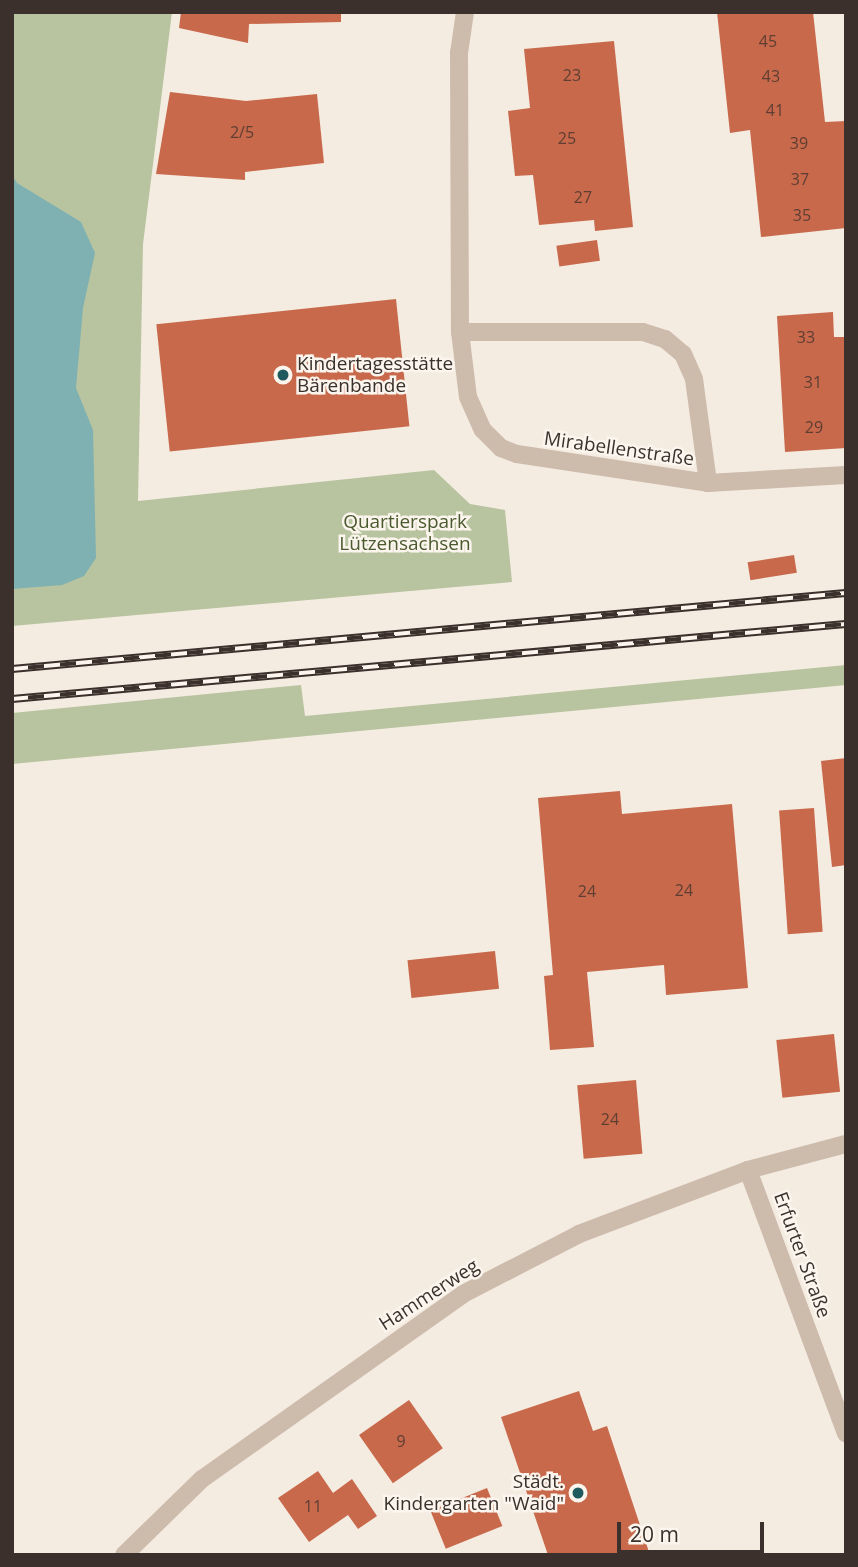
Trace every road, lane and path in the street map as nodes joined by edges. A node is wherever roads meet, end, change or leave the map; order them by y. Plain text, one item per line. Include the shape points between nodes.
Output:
1 (465, 12) edge
2 (460, 332) junction
3 (846, 475) edge
4 (708, 483) junction
5 (846, 1144) edge
6 (748, 1170) junction
7 (846, 1433) edge
8 (124, 1555) edge

1 - 2 street, Mirabellenstraße via 459,53
2 - 4 street, Mirabellenstraße via 468,397 483,430 501,448
2 - 4 street, Mirabellenstraße via 643,332 665,339 683,354 694,379
3 - 4 street
5 - 6 street, Hammerweg
6 - 7 street, Erfurter Straße
6 - 8 street, Hammerweg via 579,1234 463,1294 202,1479

